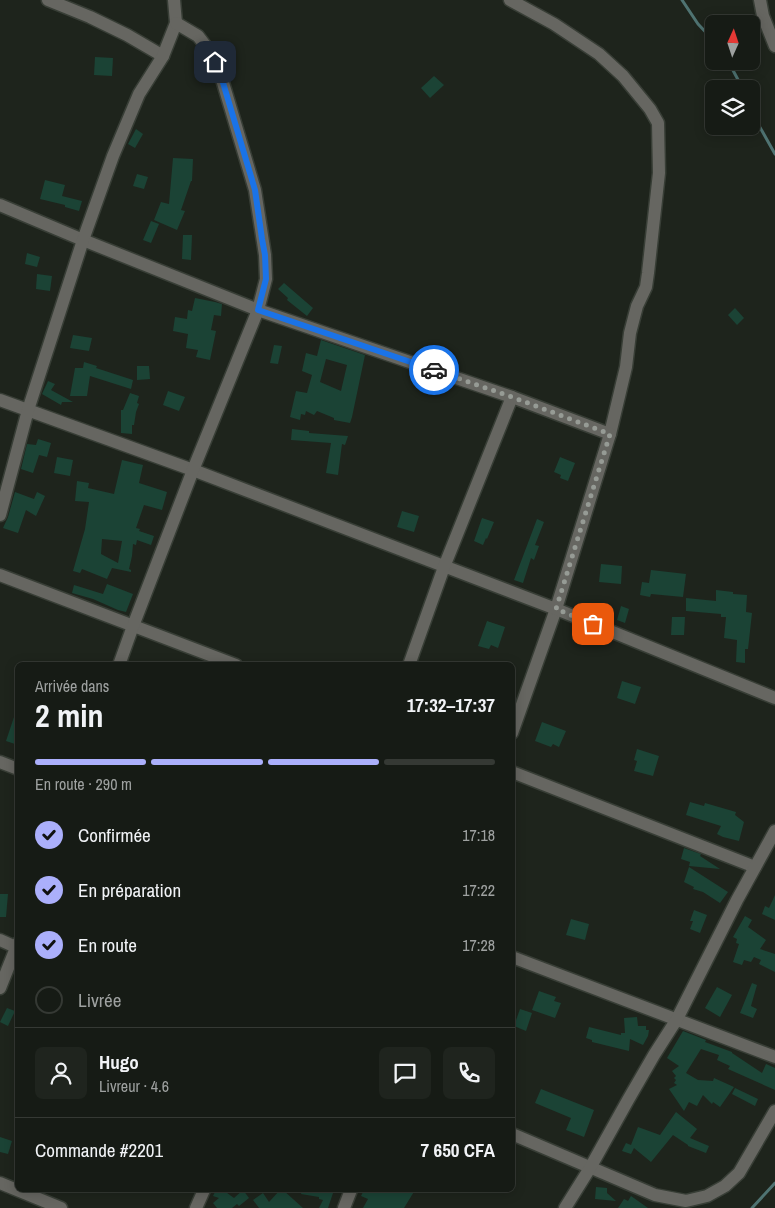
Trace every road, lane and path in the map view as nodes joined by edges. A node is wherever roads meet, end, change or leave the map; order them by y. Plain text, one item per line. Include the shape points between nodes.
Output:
1 (48, 0) edge
2 (174, 0) edge
3 (510, 0) edge
4 (760, 0) edge
5 (176, 23) junction
6 (775, 46) edge
7 (163, 56) junction
8 (0, 204) edge
9 (84, 240) junction
10 (258, 310) junction
11 (512, 397) junction
12 (0, 400) edge
13 (28, 410) junction
14 (610, 434) junction
15 (193, 470) junction
16 (0, 514) edge
17 (444, 567) junction
18 (0, 575) edge
19 (556, 609) junction
20 (133, 626) junction
21 (120, 662) edge
22 (228, 662) edge
23 (410, 662) edge
24 (775, 698) edge
25 (515, 725) edge
26 (0, 762) edge
27 (15, 768) edge
28 (515, 773) edge
29 (775, 831) edge
30 (755, 867) junction
31 (0, 940) edge
32 (15, 945) edge
33 (15, 951) edge
34 (515, 958) edge
35 (0, 988) edge
36 (677, 1019) junction
37 (775, 1057) edge
38 (775, 1111) edge
39 (515, 1135) edge
40 (590, 1168) junction
41 (0, 1183) edge
42 (15, 1189) edge
43 (22, 1192) edge
44 (203, 1192) edge
45 (350, 1192) edge
46 (62, 1208) edge
47 (196, 1208) edge
48 (344, 1208) edge
49 (565, 1208) edge

1 - 7 street via 128,35
2 - 5 street
3 - 14 street via 599,54 623,76 658,123 659,173 646,287 630,333 626,367
4 - 6 street
5 - 7 street
5 - 10 street via 198,36 221,76 255,190 266,279
7 - 9 street via 139,94
8 - 9 street
9 - 10 street
9 - 13 street
10 - 11 street
10 - 15 street
11 - 14 street
11 - 17 street
12 - 13 street
13 - 15 street
13 - 16 street
14 - 19 street
15 - 17 street
15 - 20 street
17 - 19 street
17 - 23 street
18 - 20 street
19 - 24 street
19 - 25 street
20 - 21 street
20 - 22 street
26 - 27 street
28 - 30 street
29 - 30 street
30 - 36 street
31 - 32 street
33 - 35 street
34 - 36 street
36 - 37 street
36 - 40 street
38 - 40 street via 739,1174 707,1196 686,1201 655,1195
39 - 40 street
40 - 49 street
41 - 42 street
43 - 46 street
44 - 47 street
45 - 48 street

